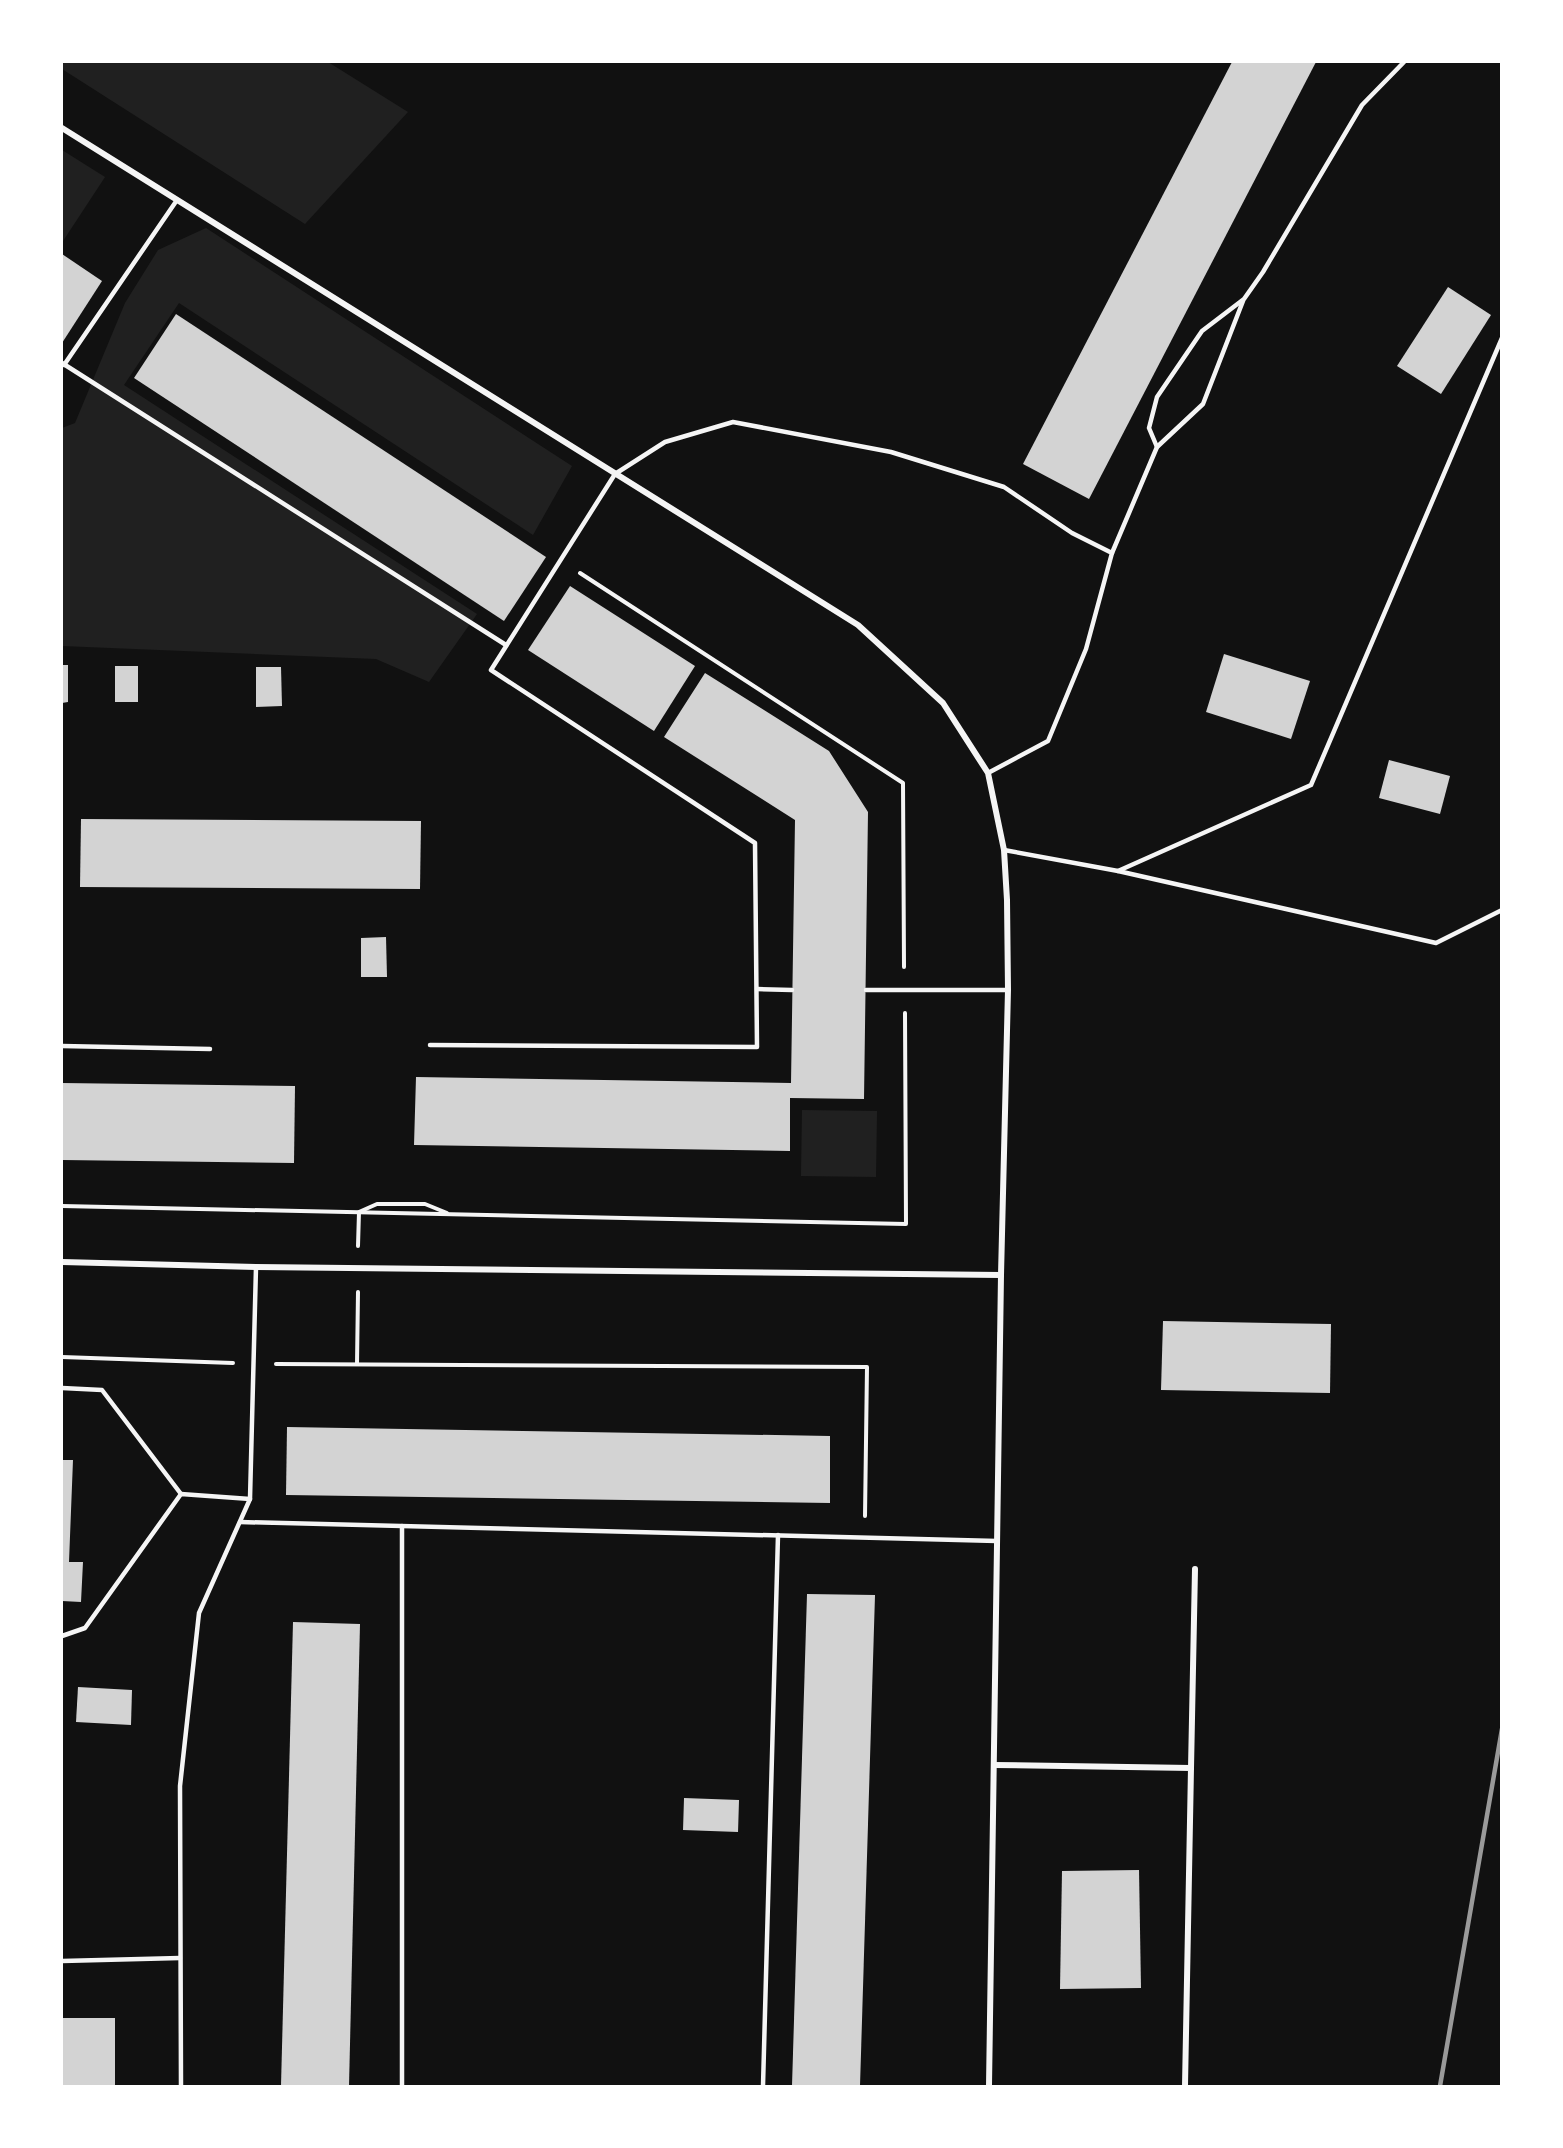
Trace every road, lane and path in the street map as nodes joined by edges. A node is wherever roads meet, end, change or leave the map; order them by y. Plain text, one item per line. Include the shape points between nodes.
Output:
1 (1404, 62) edge
2 (62, 128) edge
3 (177, 200) junction
4 (1244, 299) junction
5 (1502, 338) edge
6 (63, 364) edge
7 (1157, 447) junction
8 (615, 474) junction
9 (1112, 553) junction
10 (506, 645) junction
11 (988, 773) junction
12 (1004, 850) junction
13 (1118, 871) junction
14 (1502, 910) edge
15 (757, 989) junction
16 (792, 990) dead end
17 (866, 990) dead end
18 (1008, 990) junction
19 (430, 1045) dead end
20 (62, 1046) edge
21 (210, 1049) dead end
22 (62, 1206) edge
23 (359, 1212) junction
24 (423, 1214) dead end
25 (450, 1214) dead end
26 (62, 1262) edge
27 (256, 1267) junction
28 (1001, 1275) junction
29 (62, 1357) edge
30 (254, 1364) junction
31 (62, 1388) edge
32 (181, 1494) junction
33 (250, 1499) junction
34 (240, 1522) junction
35 (402, 1526) junction
36 (778, 1535) junction
37 (865, 1537) junction
38 (997, 1541) junction
39 (1195, 1569) dead end
40 (62, 1636) edge
41 (994, 1765) junction
42 (1191, 1768) junction
43 (180, 1958) junction
44 (62, 1960) edge
45 (181, 2086) edge
46 (402, 2086) edge
47 (763, 2086) edge
48 (989, 2086) edge
49 (1185, 2086) edge

1 - 4 lane via 1362,105
2 - 3 street
3 - 6 lane
3 - 8 street
4 - 7 lane via 1203,404
4 - 7 lane via 1202,331 1157,397 1149,428
5 - 13 lane via 1311,785
6 - 10 lane
7 - 9 lane
8 - 9 lane via 665,442 733,422 891,452 1004,487 1072,533
8 - 10 lane
8 - 11 street via 858,625 943,702
9 - 11 lane via 1086,649 1048,741
10 - 15 lane via 491,670 755,843
11 - 12 street
12 - 13 lane
12 - 18 street
13 - 14 lane via 1436,943
15 - 16 lane
15 - 19 lane via 757,1047
17 - 18 lane
18 - 28 street
20 - 21 lane
22 - 23 path
23 - 24 path
23 - 25 path via 377,1204 425,1204
26 - 27 street
27 - 28 street
27 - 30 lane
28 - 38 street
29 - 30 path
30 - 33 lane
30 - 37 path via 867,1367
31 - 32 lane via 102,1390
32 - 33 lane
32 - 40 lane via 85,1628
33 - 34 lane
34 - 35 lane
34 - 43 lane via 200,1613 180,1786
35 - 36 lane
35 - 46 lane
36 - 37 lane
36 - 47 lane
37 - 38 lane
38 - 41 street
39 - 42 street
41 - 42 street
41 - 48 street
42 - 49 street
43 - 44 lane
43 - 45 lane

